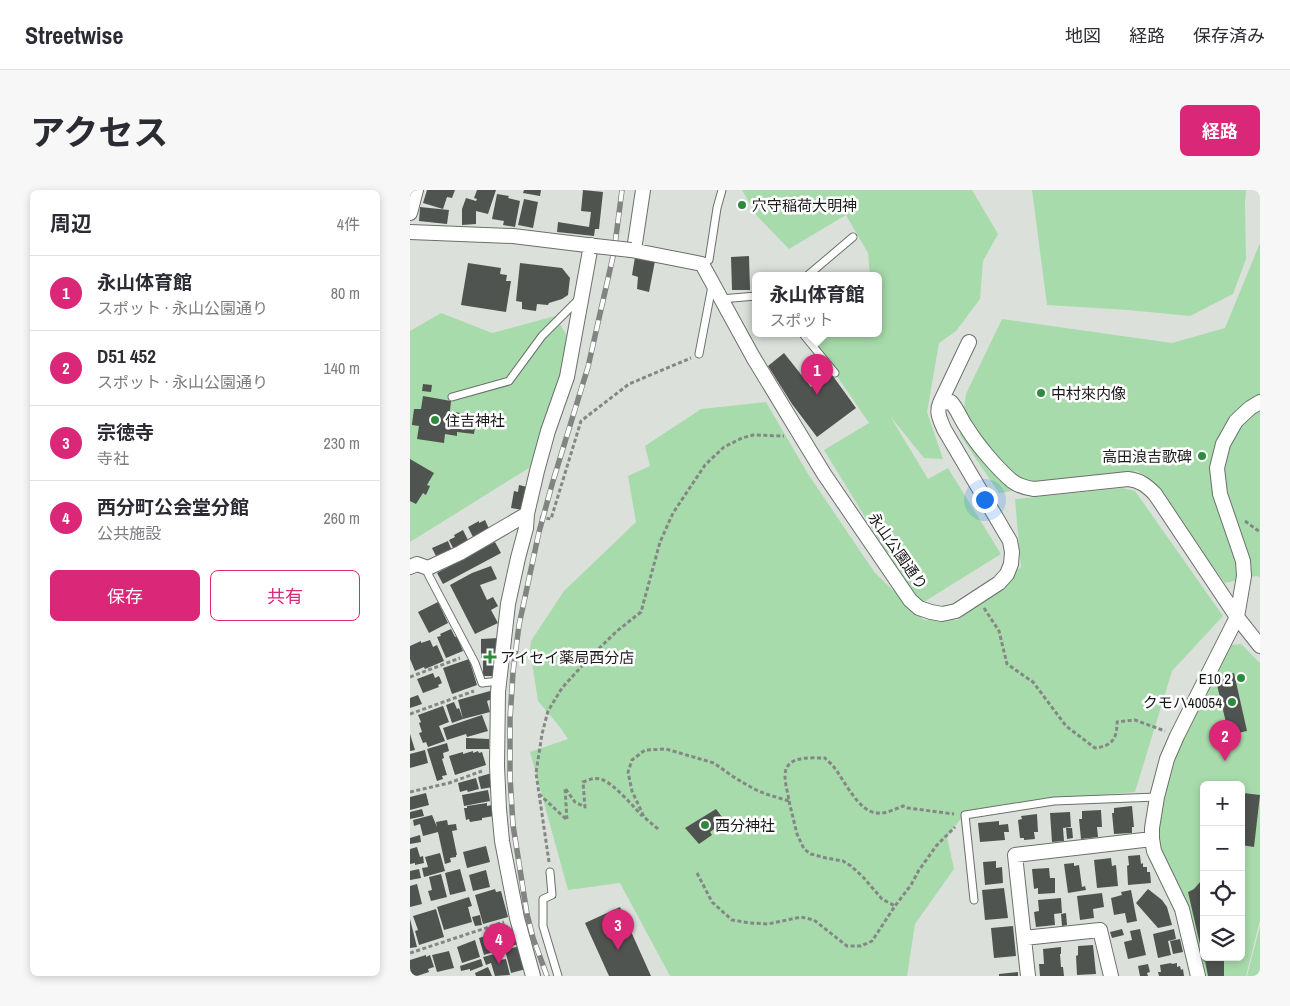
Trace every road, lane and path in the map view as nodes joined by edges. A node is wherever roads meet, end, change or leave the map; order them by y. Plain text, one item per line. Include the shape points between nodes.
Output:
1 (416, 190) edge
2 (643, 190) edge
3 (722, 190) edge
4 (410, 214) edge
5 (410, 232) edge
6 (853, 237) dead end
7 (593, 245) junction
8 (632, 250) junction
9 (702, 264) junction
10 (811, 272) edge
11 (713, 284) junction
12 (752, 296) edge
13 (581, 297) junction
14 (721, 300) junction
15 (805, 337) edge
16 (969, 342) dead end
17 (699, 354) joint
18 (835, 373) dead end
19 (452, 397) dead end
20 (1260, 402) edge
21 (940, 403) junction
22 (796, 428) junction
23 (527, 514) junction
24 (550, 519) dead end
25 (410, 567) edge
26 (428, 568) junction
27 (977, 597) junction
28 (1237, 617) junction
29 (1260, 646) edge
30 (470, 654) junction
31 (410, 678) edge
32 (499, 682) junction
33 (482, 683) junction
34 (410, 714) edge
35 (1177, 736) junction
36 (497, 766) junction
37 (410, 792) edge
38 (539, 793) junction
39 (1157, 798) junction
40 (790, 801) junction
41 (965, 816) junction
42 (644, 817) junction
43 (658, 829) dead end
44 (1152, 839) junction
45 (550, 872) joint
46 (697, 873) dead end
47 (974, 900) dead end
48 (895, 906) junction
49 (517, 918) junction
50 (1024, 938) junction
51 (410, 953) edge
52 (533, 976) edge
53 (558, 976) edge
54 (1028, 976) edge
55 (1112, 976) edge
56 (1198, 976) edge

1 - 4 street
2 - 8 street
3 - 9 lane via 709,260
5 - 7 street via 513,236
6 - 10 lane
7 - 8 street, bridge
7 - 13 street
8 - 9 street
9 - 11 street, 永山公園通り
11 - 14 street, 永山公園通り
11 - 17 lane
12 - 14 lane
13 - 19 lane via 542,336 509,382
13 - 23 street via 567,377 548,431
14 - 22 street, 永山公園通り
15 - 18 lane
16 - 21 street
17 - 24 path via 629,384 582,421
20 - 28 street via 1236,422 1223,444 1216,468 1220,494 1243,561 1244,576
21 - 27 street, 永山公園通り via 938,414 944,429 1010,541 1011,564 1007,574
21 - 28 street via 951,402 956,407 966,428 984,452 1013,482 1024,488 1128,480 1147,486
22 - 27 street, 永山公園通り via 910,600 919,608 942,614 956,611
22 - 38 path via 786,436 742,438 724,447 705,465 673,513 660,542 641,612 590,657 562,688 548,711 536,773
23 - 26 street
23 - 32 street via 508,604
25 - 26 street via 417,564
26 - 30 lane via 428,574
27 - 35 path via 999,631 1007,664 1033,682 1066,726 1095,748 1106,747 1114,739 1117,722 1135,720
28 - 29 street
28 - 35 street
30 - 31 path
30 - 33 lane
32 - 33 lane
32 - 36 street
33 - 34 path via 480,689
35 - 39 street
36 - 37 path via 449,783
36 - 49 street via 502,841
38 - 42 path via 567,820 565,788 575,802 585,806 583,782 593,778 602,780
38 - 45 path
39 - 41 lane via 1054,801
39 - 44 street
40 - 41 path via 785,775 789,764 801,758 825,758 866,810 886,813 904,806
40 - 42 path via 754,788 714,763 666,748 645,750 632,760 628,772 632,791
40 - 48 path via 797,834 804,849 851,866 882,899
41 - 47 lane
41 - 48 path via 937,845
42 - 43 path
44 - 50 street via 1015,855
44 - 56 street via 1154,851 1182,909
45 - 53 lane via 552,895 543,899 542,926
46 - 48 path via 712,902 732,920 750,924 800,917 814,920 847,946 861,946 872,941
49 - 51 path
49 - 52 street
50 - 54 street
50 - 55 street via 1100,930

